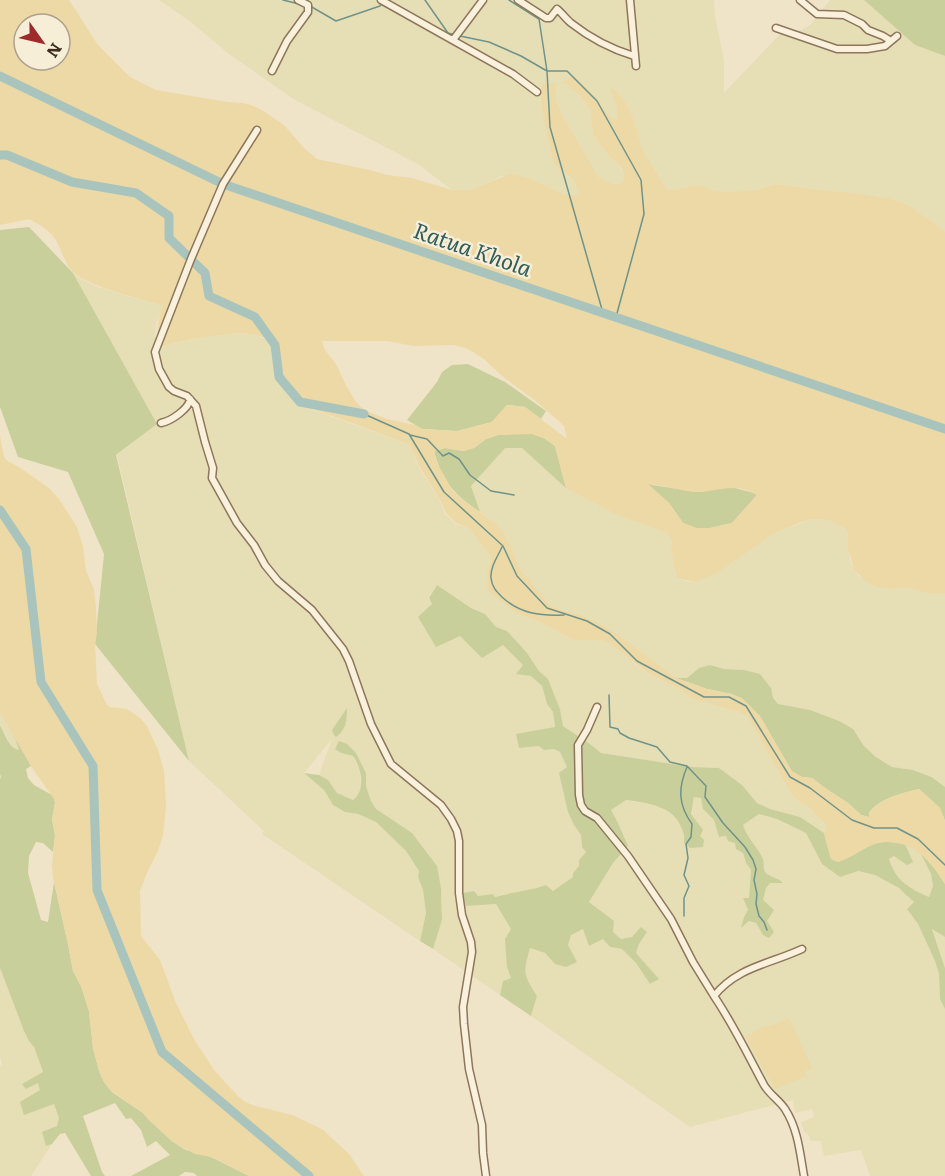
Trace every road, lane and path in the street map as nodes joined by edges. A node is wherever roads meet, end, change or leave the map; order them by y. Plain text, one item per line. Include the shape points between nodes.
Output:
1 (298, 0) edge
2 (381, 0) edge
3 (483, 0) edge
4 (518, 0) edge
5 (630, 0) edge
6 (800, 0) edge
7 (776, 28) dead end
8 (897, 36) dead end
9 (453, 40) junction
10 (891, 41) junction
11 (634, 56) junction
12 (636, 66) dead end
13 (272, 71) dead end
14 (537, 92) dead end
15 (257, 130) dead end
16 (190, 399) junction
17 (161, 423) dead end
18 (597, 707) dead end
19 (802, 949) dead end
20 (714, 996) junction
21 (486, 1176) edge
22 (804, 1176) edge

1 - 13 street via 308,4 308,12
2 - 9 street
3 - 9 street
4 - 11 street via 546,18 557,9 585,33 614,50
5 - 11 street
6 - 10 street via 817,14 844,15
7 - 10 street via 837,49 867,49
8 - 10 street
9 - 14 street
11 - 12 street
15 - 16 street via 223,184 154,352 166,384
16 - 17 street via 185,409
16 - 21 street via 196,406 213,468 212,478 232,515 278,581 312,610 343,650 391,764 441,805 457,831 459,893 472,952 464,1024 482,1125
18 - 20 street via 578,745 581,804 628,856
19 - 20 street via 739,973
20 - 22 street via 772,1096 791,1119

